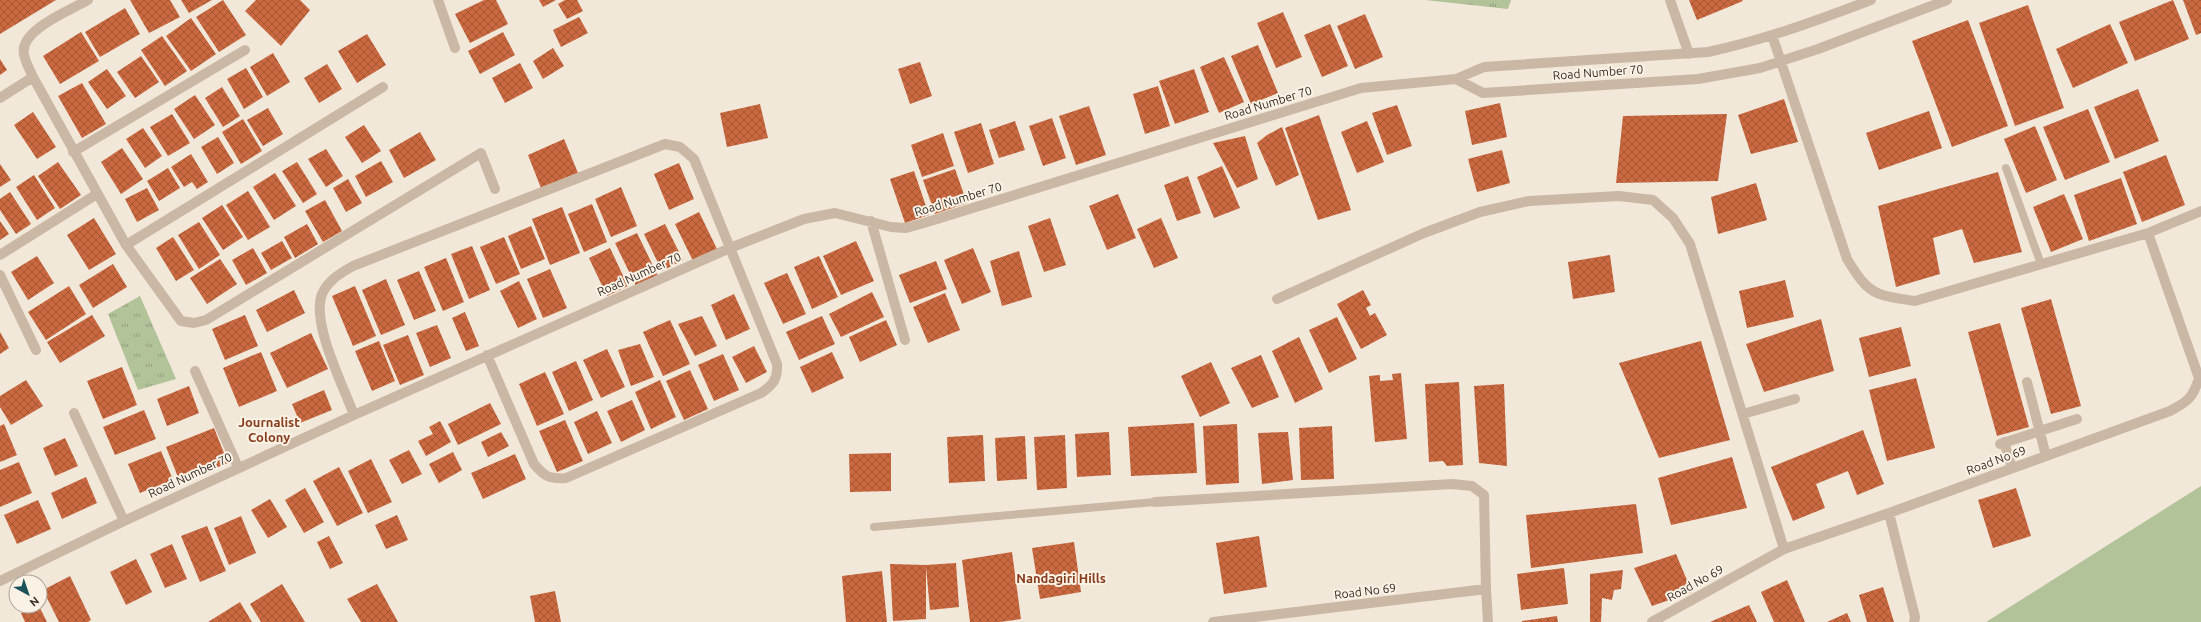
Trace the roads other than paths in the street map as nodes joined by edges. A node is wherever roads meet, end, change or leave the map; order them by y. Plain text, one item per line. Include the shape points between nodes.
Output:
1 (88, 0) edge
2 (438, 0) edge
3 (1670, 0) edge
4 (1871, 0) edge
5 (1947, 0) edge
6 (1772, 35) junction
7 (455, 48) dead end
8 (245, 50) dead end
9 (1689, 54) junction
10 (1781, 62) junction
11 (33, 77) junction
12 (1456, 78) junction
13 (383, 87) dead end
14 (0, 98) edge
15 (72, 152) junction
16 (2006, 168) dead end
17 (495, 189) dead end
18 (97, 194) junction
19 (2201, 211) edge
20 (871, 222) junction
21 (2148, 233) junction
22 (126, 245) junction
23 (730, 248) junction
24 (0, 255) edge
25 (2041, 264) junction
26 (0, 274) edge
27 (1277, 299) dead end
28 (905, 340) dead end
29 (36, 350) dead end
30 (487, 355) junction
31 (195, 371) dead end
32 (2027, 382) dead end
33 (1795, 399) dead end
34 (74, 413) dead end
35 (354, 414) junction
36 (1743, 414) junction
37 (2077, 419) dead end
38 (2039, 431) junction
39 (2046, 456) junction
40 (238, 468) junction
41 (2012, 468) junction
42 (1155, 502) joint
43 (1889, 513) junction
44 (124, 521) junction
45 (874, 527) dead end
46 (1784, 549) junction
47 (1, 577) edge
48 (1486, 589) junction
49 (1213, 622) edge
50 (1488, 622) edge
51 (1652, 622) edge
52 (1914, 622) edge

1 - 11 street via 32,31 25,42 23,53
2 - 7 street
3 - 9 street
4 - 6 street
5 - 10 street, Road Number 70
6 - 9 street via 1737,46
6 - 10 street
8 - 15 street
9 - 12 street via 1484,66
10 - 12 street, Road Number 70 via 1698,79 1484,93
10 - 25 street via 1847,259 1861,282 1879,295 1915,301
11 - 14 street
11 - 15 street
12 - 20 street, Road Number 70 via 1361,88 924,224 906,228
13 - 22 street
15 - 18 street
16 - 25 lane
17 - 22 street via 481,153 206,320 194,323 181,321
18 - 22 street
18 - 24 street
19 - 21 street
20 - 23 street, Road Number 70 via 834,213 804,218
20 - 28 street
21 - 25 street
21 - 39 street, Road No 69 via 2199,378 2195,393 2184,404 2170,412
23 - 30 street, Road Number 70
23 - 30 street via 777,364 778,375 772,386 761,394 566,478 552,479 541,473 534,464
23 - 35 street via 694,159 680,147 665,144 353,266 335,276 322,294 319,311 322,329
26 - 29 street
27 - 36 street via 1424,233 1480,212 1528,201 1619,196 1653,200 1673,218 1690,244
30 - 35 street, Road Number 70
31 - 40 street
32 - 38 street
33 - 36 street
34 - 44 street
35 - 40 street, Road Number 70
36 - 46 street
37 - 38 street
38 - 39 street
38 - 41 street via 2002,443
39 - 41 street, Road No 69
40 - 44 street, Road Number 70
41 - 43 street, Road No 69
42 - 45 lane
42 - 48 street via 1452,484 1472,486 1484,494
43 - 46 street, Road No 69
43 - 52 street via 1915,617
44 - 47 street, Road Number 70
46 - 51 street, Road No 69
48 - 49 street, Road No 69
48 - 50 street

